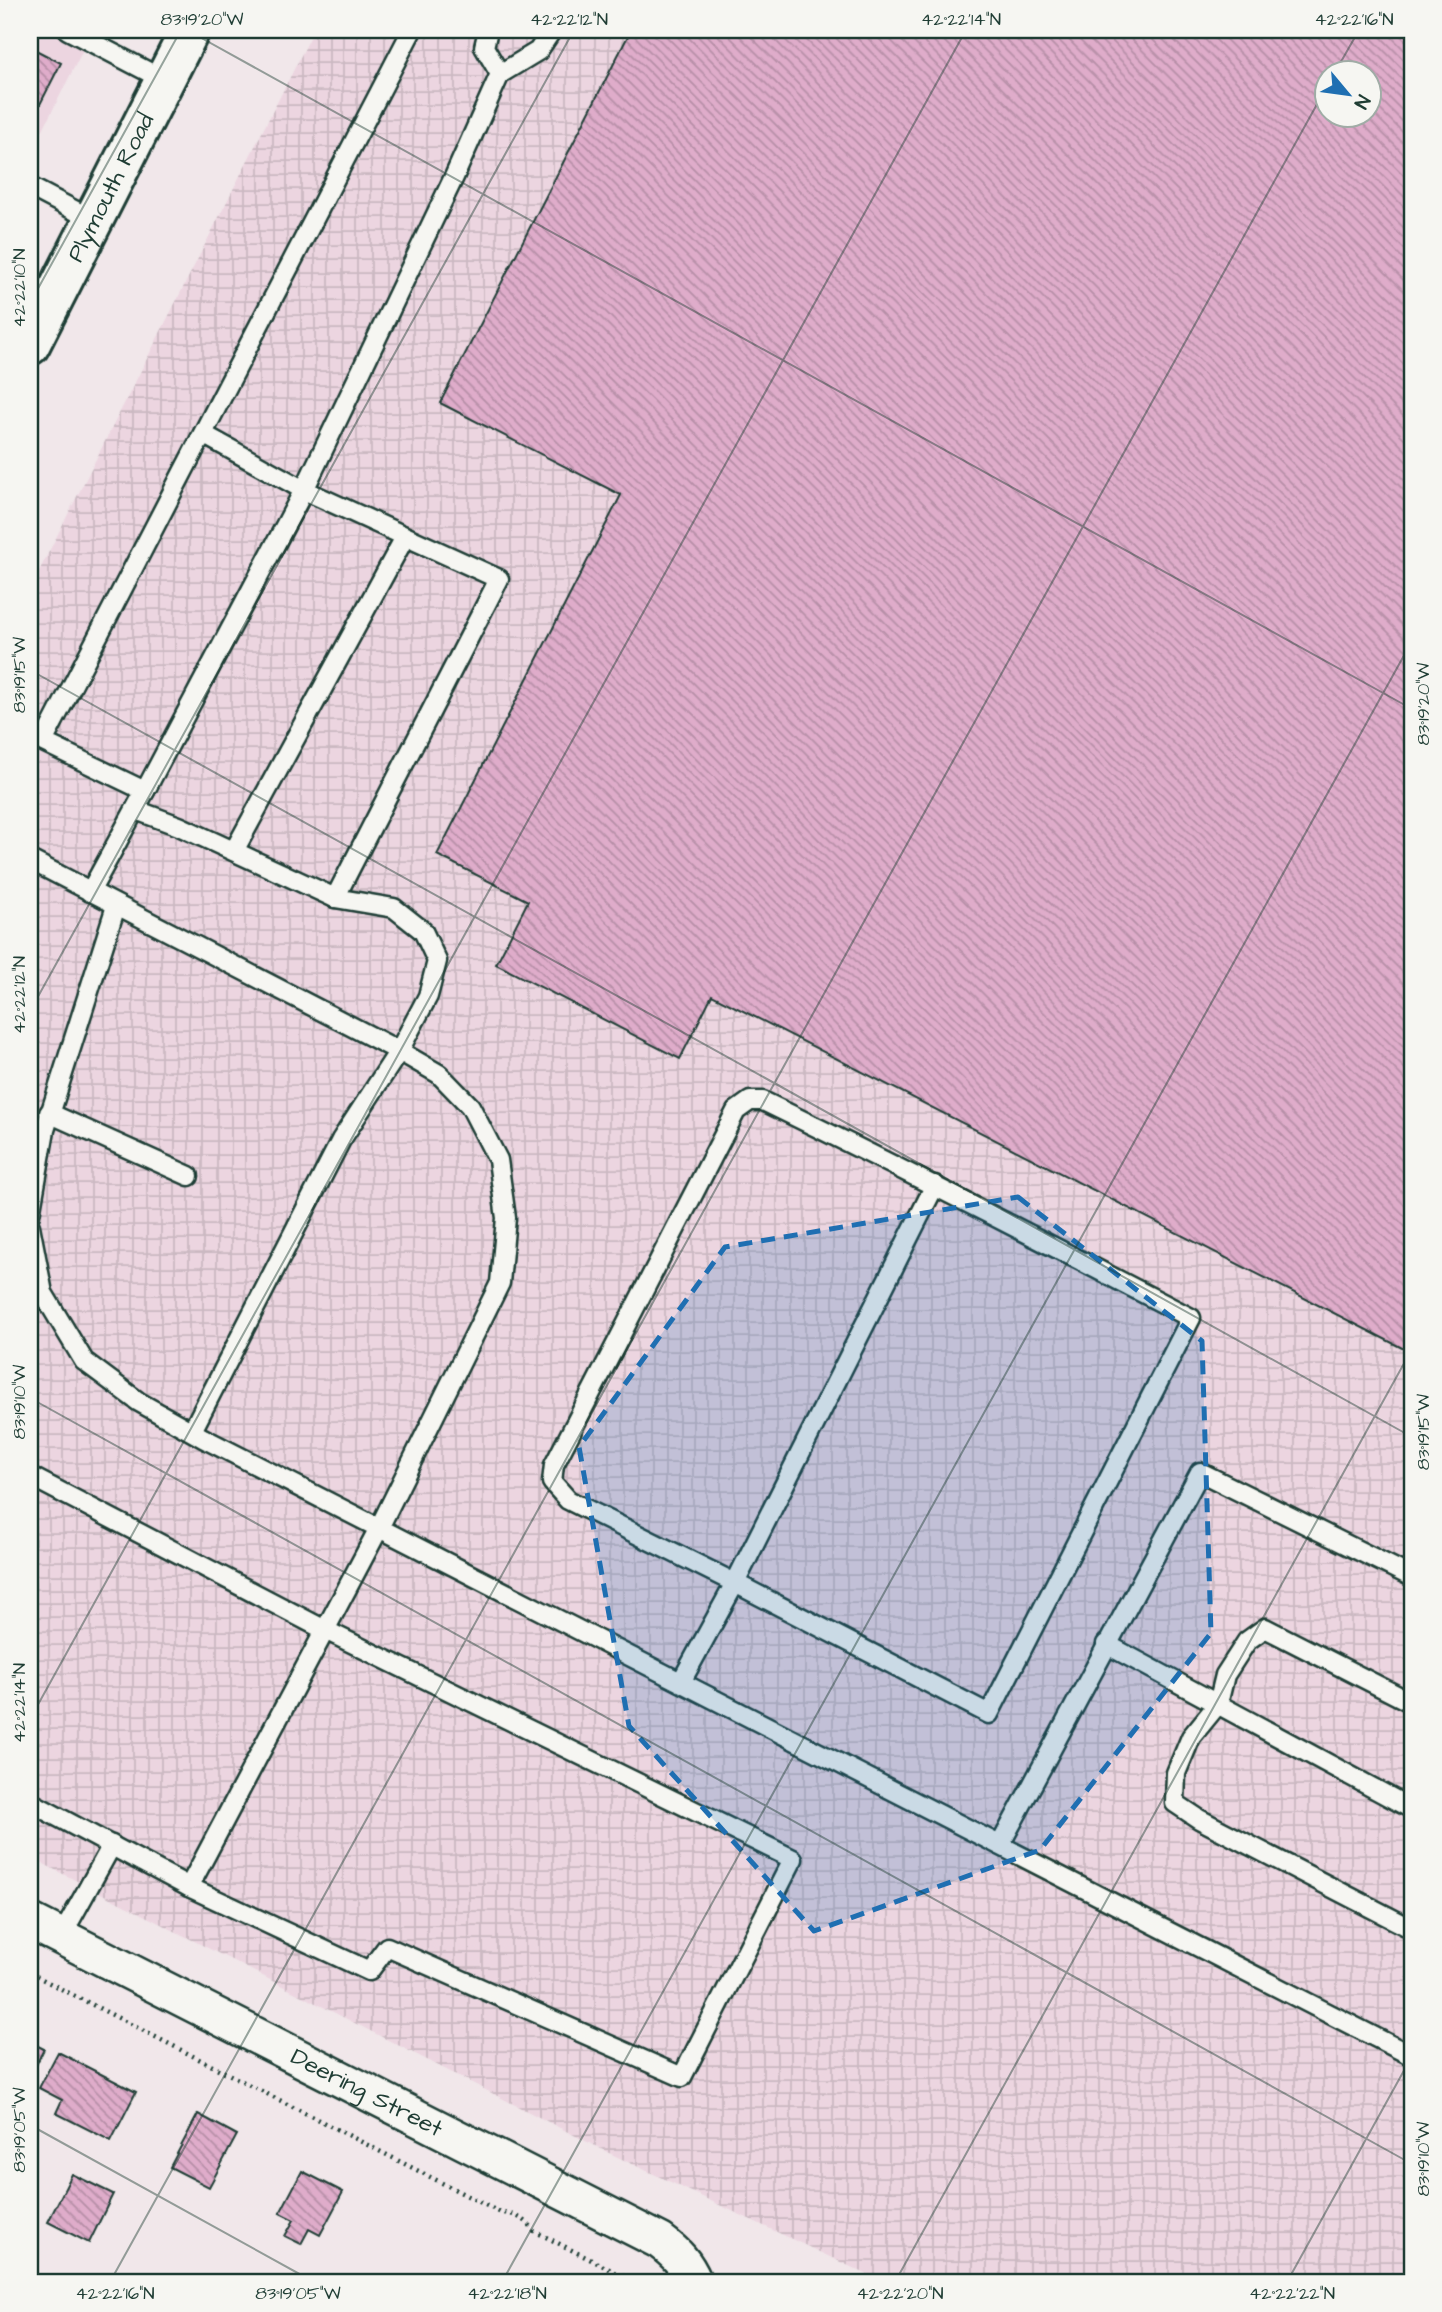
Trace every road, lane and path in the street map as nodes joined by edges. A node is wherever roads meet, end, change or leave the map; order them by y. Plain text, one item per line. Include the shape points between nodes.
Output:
1 (68, 30) edge
2 (190, 30) edge
3 (412, 30) edge
4 (488, 30) edge
5 (552, 30) edge
6 (500, 74) junction
7 (164, 80) junction
8 (30, 187) edge
9 (93, 220) junction
10 (31, 342) edge
11 (203, 434) junction
12 (304, 490) junction
13 (405, 537) junction
14 (145, 791) junction
15 (136, 810) junction
16 (234, 851) junction
17 (30, 860) edge
18 (90, 891) junction
19 (335, 898) junction
20 (116, 906) junction
21 (399, 1051) junction
22 (50, 1113) junction
23 (34, 1158) edge
24 (189, 1176) dead end
25 (935, 1185) junction
26 (30, 1215) edge
27 (30, 1226) edge
28 (192, 1432) junction
29 (30, 1476) edge
30 (379, 1528) junction
31 (1412, 1577) edge
32 (735, 1583) junction
33 (325, 1630) junction
34 (1106, 1644) junction
35 (681, 1682) junction
36 (1412, 1703) edge
37 (1218, 1704) junction
38 (30, 1802) edge
39 (1412, 1809) edge
40 (1000, 1845) junction
41 (112, 1846) junction
42 (189, 1887) junction
43 (30, 1921) edge
44 (1412, 1929) edge
45 (61, 1937) junction
46 (30, 1973) edge
47 (1412, 2056) edge
48 (693, 2280) edge
49 (635, 2282) edge

1 - 7 lane
2 - 7 main road, Plymouth Road
3 - 11 lane
4 - 6 lane via 484,47
5 - 6 lane via 538,51
6 - 12 lane
7 - 9 main road, Plymouth Road
8 - 9 lane
9 - 10 main road, Plymouth Road
11 - 12 lane
11 - 14 lane via 43,742
12 - 13 lane
12 - 14 lane
13 - 16 lane
13 - 19 lane via 499,579
14 - 15 lane
15 - 16 lane
15 - 18 lane
16 - 19 lane
17 - 18 lane
18 - 20 lane
19 - 21 lane via 394,908 423,931 437,961 428,996
20 - 21 lane
20 - 22 lane
21 - 28 lane via 341,1140
21 - 30 lane via 439,1074 470,1106 498,1160 506,1218 500,1283
22 - 23 lane
22 - 24 lane
23 - 26 lane
25 - 32 lane
25 - 32 lane via 764,1101 750,1101 736,1111 554,1465 552,1482 568,1500
25 - 32 lane via 1191,1318 989,1714
27 - 28 lane via 43,1293 85,1361 139,1402
28 - 30 lane
29 - 33 lane
30 - 33 lane
30 - 35 lane
31 - 34 lane via 1200,1472
32 - 35 lane
33 - 42 lane
33 - 42 lane via 793,1859 682,2077 387,1947 369,1971
34 - 37 lane
34 - 40 lane
35 - 40 lane
36 - 37 lane via 1265,1628 1247,1641 1225,1675
37 - 39 lane
37 - 44 lane via 1191,1737 1176,1773 1175,1804
38 - 41 lane
40 - 47 lane
41 - 42 lane
41 - 45 lane
43 - 45 street, Deering Street
45 - 48 street, Deering Street via 660,2241 678,2254
46 - 49 path via 501,2213 510,2213 534,2231

